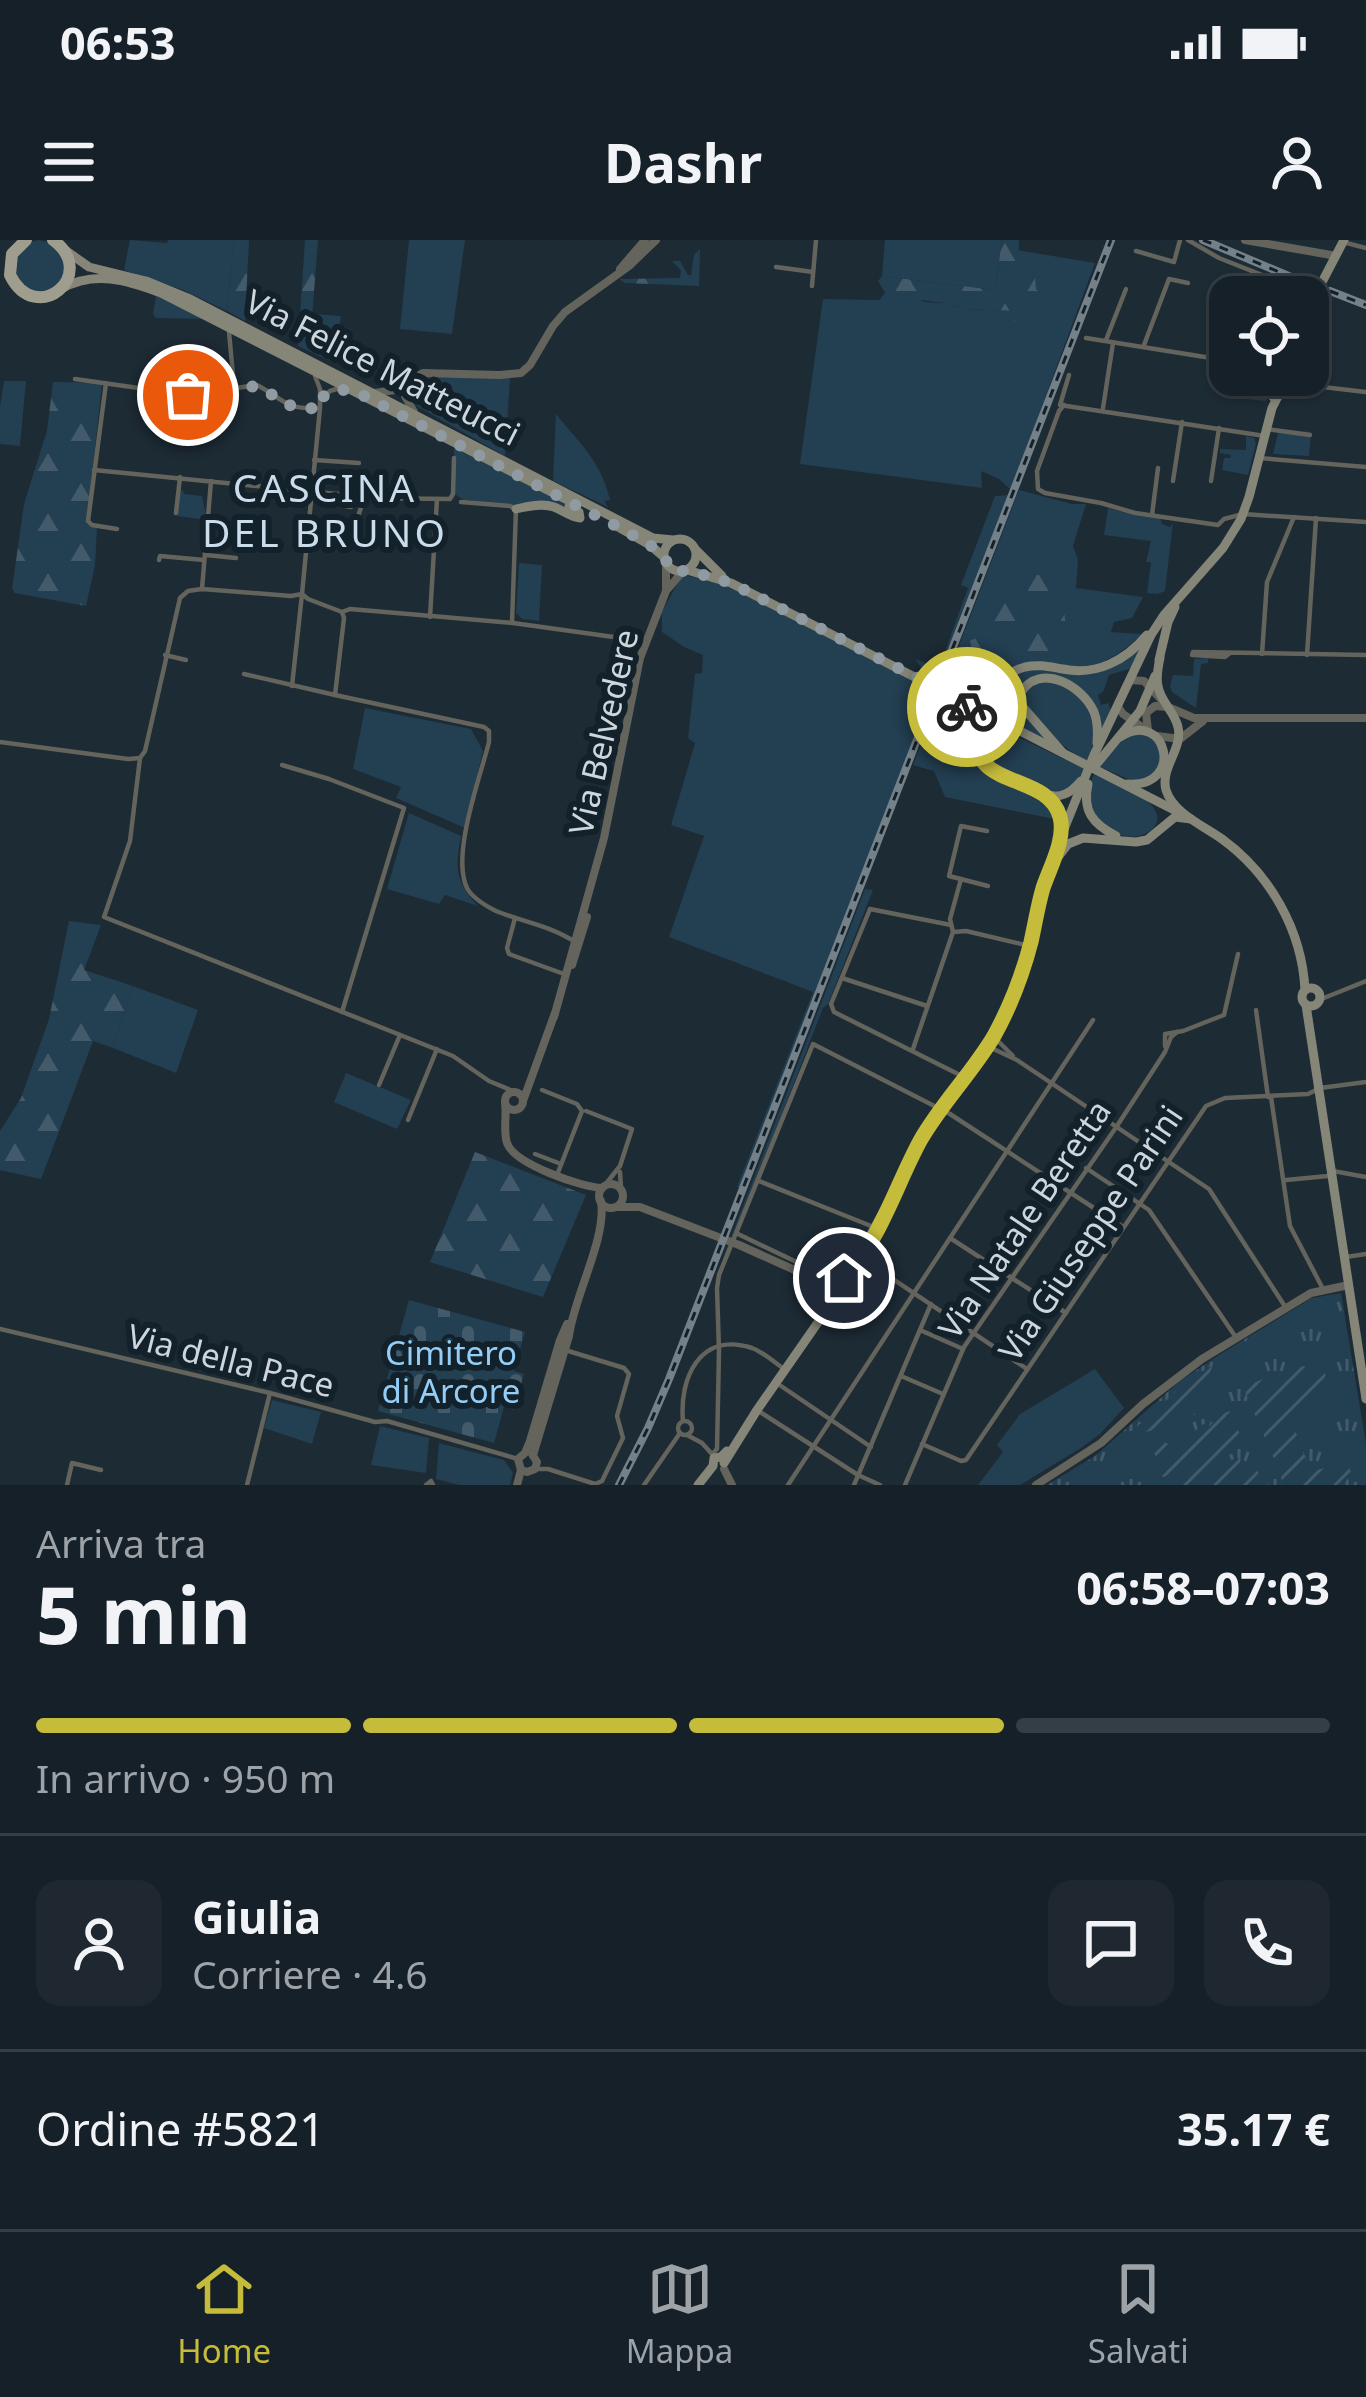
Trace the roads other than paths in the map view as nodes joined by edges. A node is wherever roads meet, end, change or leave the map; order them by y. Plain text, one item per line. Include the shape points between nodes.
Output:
1 (645, 240) edge
2 (656, 240) edge
3 (816, 240) edge
4 (1184, 240) edge
5 (1245, 240) edge
6 (1341, 241) edge
7 (59, 244) edge
8 (17, 246) edge
9 (1366, 248) edge
10 (1136, 251) dead end
11 (1330, 255) junction
12 (776, 267) dead end
13 (813, 272) junction
14 (616, 275) junction
15 (1267, 276) edge
16 (1322, 276) edge
17 (1324, 276) edge
18 (7, 279) edge
19 (1188, 283) dead end
20 (812, 286) dead end
21 (61, 289) junction
22 (1126, 289) dead end
23 (211, 316) junction
24 (1085, 338) dead end
25 (1109, 342) junction
26 (1143, 347) junction
27 (1209, 358) edge
28 (308, 367) junction
29 (1069, 375) dead end
30 (414, 377) junction
31 (75, 379) dead end
32 (106, 383) junction
33 (1329, 386) edge
34 (234, 388) junction
35 (1366, 392) edge
36 (369, 394) junction
37 (1274, 396) edge
38 (320, 404) junction
39 (1064, 405) junction
40 (1102, 411) junction
41 (415, 414) junction
42 (1182, 422) junction
43 (1219, 428) junction
44 (1266, 432) junction
45 (1310, 435) dead end
46 (454, 458) dead end
47 (1259, 458) junction
48 (314, 460) junction
49 (359, 464) dead end
50 (1366, 467) edge
51 (1158, 468) dead end
52 (94, 470) junction
53 (180, 477) junction
54 (211, 480) junction
55 (1173, 481) dead end
56 (1210, 481) dead end
57 (383, 484) dead end
58 (551, 492) junction
59 (310, 493) junction
60 (337, 494) junction
61 (437, 499) junction
62 (461, 502) dead end
63 (351, 506) dead end
64 (516, 509) junction
65 (176, 513) dead end
66 (1247, 514) junction
67 (1152, 515) junction
68 (1294, 517) junction
69 (1316, 518) junction
70 (1366, 521) edge
71 (308, 524) junction
72 (117, 529) dead end
73 (673, 540) junction
74 (695, 550) junction
75 (205, 558) junction
76 (236, 558) dead end
77 (159, 560) dead end
78 (665, 560) junction
79 (685, 570) junction
80 (731, 583) junction
81 (1189, 588) junction
82 (202, 589) junction
83 (666, 591) junction
84 (302, 593) junction
85 (342, 612) junction
86 (1164, 615) junction
87 (430, 617) junction
88 (512, 623) junction
89 (644, 644) junction
90 (1230, 653) junction
91 (1262, 654) junction
92 (165, 655) junction
93 (1307, 655) junction
94 (1366, 655) edge
95 (1160, 658) junction
96 (186, 660) dead end
97 (244, 674) dead end
98 (1130, 680) junction
99 (292, 686) junction
100 (1151, 689) junction
101 (948, 694) junction
102 (335, 695) junction
103 (1118, 707) junction
104 (1168, 707) junction
105 (1216, 717) junction
106 (1366, 718) edge
107 (1132, 720) junction
108 (1152, 734) junction
109 (1030, 738) junction
110 (1180, 739) junction
111 (0, 742) edge
112 (1107, 748) junction
113 (1094, 755) junction
114 (1066, 756) junction
115 (140, 758) junction
116 (282, 765) dead end
117 (994, 771) junction
118 (1093, 771) junction
119 (1117, 782) junction
120 (1040, 792) junction
121 (1148, 796) junction
122 (1191, 819) junction
123 (987, 831) dead end
124 (1153, 836) junction
125 (1060, 839) junction
126 (1121, 839) junction
127 (1047, 878) junction
128 (961, 879) junction
129 (591, 886) junction
130 (988, 886) dead end
131 (515, 918) junction
132 (586, 920) junction
133 (952, 929) junction
134 (574, 942) junction
135 (1032, 947) junction
136 (1238, 954) dead end
137 (568, 970) junction
138 (842, 978) junction
139 (1366, 981) edge
140 (1313, 996) junction
141 (928, 1006) junction
142 (1256, 1010) dead end
143 (342, 1012) junction
144 (554, 1017) junction
145 (1093, 1019) dead end
146 (400, 1035) junction
147 (992, 1042) junction
148 (436, 1049) junction
149 (913, 1049) junction
150 (534, 1076) junction
151 (966, 1078) junction
152 (489, 1081) junction
153 (1366, 1082) edge
154 (1053, 1084) junction
155 (379, 1085) dead end
156 (542, 1090) dead end
157 (514, 1091) junction
158 (1321, 1094) junction
159 (1296, 1095) junction
160 (1270, 1097) junction
161 (505, 1102) junction
162 (521, 1105) junction
163 (942, 1110) junction
164 (586, 1111) dead end
165 (407, 1120) dead end
166 (507, 1125) junction
167 (1117, 1126) junction
168 (1008, 1151) junction
169 (535, 1154) dead end
170 (1167, 1161) junction
171 (561, 1164) junction
172 (620, 1166) junction
173 (1086, 1168) junction
174 (1333, 1173) junction
175 (557, 1174) junction
176 (1366, 1177) edge
177 (1283, 1180) junction
178 (758, 1181) junction
179 (622, 1191) junction
180 (1070, 1192) junction
181 (602, 1193) junction
182 (1138, 1204) junction
183 (616, 1207) junction
184 (640, 1208) junction
185 (602, 1223) junction
186 (1124, 1227) junction
187 (877, 1228) junction
188 (950, 1238) junction
189 (738, 1239) junction
190 (1366, 1254) edge
191 (1346, 1257) junction
192 (861, 1258) junction
193 (1011, 1276) junction
194 (1349, 1285) junction
195 (833, 1289) junction
196 (1323, 1289) junction
197 (914, 1293) junction
198 (931, 1304) junction
199 (1286, 1308) junction
200 (1066, 1313) junction
201 (571, 1319) junction
202 (0, 1329) edge
203 (920, 1330) junction
204 (973, 1332) junction
205 (1236, 1337) junction
206 (719, 1346) junction
207 (963, 1348) junction
208 (565, 1350) junction
209 (786, 1370) junction
210 (1028, 1370) junction
211 (901, 1376) junction
212 (781, 1386) junction
213 (270, 1393) junction
214 (943, 1394) junction
215 (1366, 1400) edge
216 (759, 1411) junction
217 (831, 1419) junction
218 (683, 1421) junction
219 (689, 1432) junction
220 (922, 1444) junction
221 (814, 1446) junction
222 (871, 1447) junction
223 (528, 1463) junction
224 (718, 1464) junction
225 (101, 1471) dead end
226 (858, 1475) junction
227 (67, 1485) edge
228 (247, 1485) edge
229 (521, 1485) edge
230 (595, 1485) edge
231 (644, 1485) edge
232 (699, 1485) edge
233 (730, 1485) edge
234 (788, 1485) edge
235 (854, 1485) edge
236 (880, 1485) edge
237 (905, 1485) edge
238 (1036, 1485) edge

1 - 14 street
2 - 14 street
3 - 13 street
4 - 10 street via 1175,261
4 - 15 street
5 - 11 street
6 - 9 street
6 - 11 main road
6 - 17 main road
7 - 21 main road via 70,269
7 - 36 main road, Via Felice Matteucci via 89,267 165,287
8 - 18 main road
11 - 16 main road
12 - 13 street
13 - 20 street
14 - 30 street via 565,312 520,373
18 - 21 main road via 35,297
19 - 26 street via 1169,280
21 - 23 main road, Via Felice Matteucci via 95,277 120,280
22 - 25 street
23 - 28 main road, Via Felice Matteucci
23 - 34 street via 231,337
24 - 25 street
25 - 26 street
25 - 40 street
26 - 27 street
28 - 36 main road, Via Felice Matteucci
28 - 38 street
29 - 39 street
30 - 36 street
30 - 41 street via 405,396
31 - 32 street
32 - 34 street via 188,395
32 - 52 street
33 - 35 street
34 - 38 street via 257,386 293,408
36 - 38 street via 341,388
36 - 41 main road, Via Felice Matteucci
36 - 58 main road, Via Felice Matteucci
37 - 44 main road
38 - 48 street
39 - 40 street
39 - 67 street via 1036,471 1039,489
40 - 42 street
41 - 73 main road, Via Felice Matteucci via 653,538
42 - 43 street
42 - 55 street
43 - 44 street
43 - 56 street
44 - 45 street
44 - 47 main road
46 - 61 street via 452,496
47 - 50 street
47 - 66 main road
48 - 49 street
48 - 59 street
51 - 67 street
52 - 53 street
52 - 72 street via 88,521
53 - 54 street
53 - 65 street
54 - 59 street
54 - 75 street
57 - 60 street
58 - 64 main road via 580,517 550,506
58 - 78 main road, Via Felice Matteucci
59 - 60 street
59 - 71 street
60 - 63 street via 340,506
61 - 71 street via 364,498 355,526
61 - 87 street
62 - 64 street
64 - 88 street
66 - 67 street via 1218,525
66 - 68 street
66 - 81 main road
68 - 69 street
68 - 91 street via 1267,582
69 - 70 street
69 - 93 street
71 - 84 street
73 - 74 main road, Via Felice Matteucci
73 - 78 main road
74 - 79 main road
74 - 80 main road, Via Felice Matteucci
75 - 76 street
75 - 77 street
75 - 82 street
78 - 79 main road, Via Felice Matteucci
78 - 83 street, Via Belvedere
79 - 80 main road, Via Felice Matteucci
79 - 83 street, Via Belvedere
80 - 101 main road, Via Felice Matteucci
81 - 86 main road
81 - 95 main road via 1170,616
82 - 84 street
82 - 92 street via 180,598
83 - 89 street, Via Belvedere
84 - 85 street
84 - 99 street
85 - 87 street
85 - 102 street
86 - 98 main road
86 - 101 main road via 1109,665 1030,666 987,694
87 - 88 street
88 - 89 street
89 - 129 street, Via Belvedere
90 - 90 street via 1193,652 1192,655 1225,657
90 - 91 street
91 - 93 street
92 - 96 street
92 - 115 street
93 - 94 street
95 - 100 main road
95 - 104 main road via 1158,688
97 - 99 street
98 - 100 street
98 - 103 main road
99 - 102 street
100 - 104 street
100 - 107 main road
101 - 109 main road, Via Felice Matteucci
101 - 117 main road via 975,718 980,757
102 - 131 street via 489,731 462,870 473,896
103 - 107 street
103 - 113 main road
104 - 105 street
104 - 108 street via 1149,709
104 - 110 main road
105 - 106 street
105 - 110 street
107 - 108 street
107 - 112 main road
108 - 110 street
108 - 112 main road via 1128,731
108 - 119 main road via 1165,756 1158,775 1138,785
109 - 114 main road, Via Felice Matteucci
109 - 117 main road via 1011,731 992,737 986,754
110 - 122 main road via 1166,791
111 - 115 street
112 - 118 main road
113 - 114 main road via 1098,730 1088,702 1063,682 1032,680 1021,692 1022,707
113 - 118 main road
114 - 118 main road, Via Felice Matteucci
115 - 143 street via 130,842 104,917
116 - 143 street via 404,808
117 - 120 main road
118 - 119 main road
118 - 120 main road via 1067,793
118 - 125 main road
118 - 126 main road via 1088,812
119 - 121 main road
120 - 125 main road via 1058,813
121 - 122 main road
121 - 124 main road via 1160,815
122 - 124 main road via 1175,817
122 - 140 main road via 1256,869 1280,904
123 - 128 street via 961,826 949,876
124 - 126 main road
125 - 127 main road
126 - 127 main road via 1075,840
127 - 135 main road
128 - 130 street
128 - 133 street
129 - 132 street, Via Belvedere
129 - 134 street, Via Belvedere
131 - 134 street
131 - 137 street via 509,954
132 - 134 street
132 - 137 street, Via Belvedere
133 - 135 street
133 - 138 street via 870,909
133 - 141 street
134 - 137 street, Via Belvedere
135 - 147 main road
136 - 167 street, Via Natale Beretta via 1224,1015 1171,1036
137 - 144 street, Via Belvedere
137 - 144 street, Via Belvedere
138 - 141 street
138 - 149 street via 834,1012
139 - 140 street
140 - 158 main road
141 - 149 street
142 - 160 street
143 - 146 street
144 - 150 street, Via Belvedere
145 - 154 street
146 - 148 street
146 - 155 street
147 - 151 main road
147 - 154 street
148 - 152 street
148 - 165 street
149 - 151 street
150 - 157 street
150 - 162 street, Via Belvedere
151 - 163 main road
152 - 157 street
152 - 161 street
153 - 158 street
154 - 167 street
154 - 168 street
156 - 171 street via 582,1111
157 - 161 street
157 - 162 street
158 - 159 street, Via Giuseppe Parini
158 - 159 street, Via Giuseppe Parini
158 - 174 main road
159 - 160 street, Via Giuseppe Parini
160 - 170 street, Via Giuseppe Parini via 1206,1106
160 - 177 street
161 - 162 street via 512,1110
161 - 166 street
162 - 166 street, Via Belvedere
163 - 168 street
163 - 178 street via 813,1044
163 - 187 main road
163 - 192 main road
164 - 172 street via 632,1129
166 - 175 street via 512,1152
167 - 170 street
167 - 173 street, Via Natale Beretta
168 - 180 street
168 - 188 street
169 - 171 street
170 - 182 street, Via Giuseppe Parini
170 - 199 street via 1209,1190
171 - 175 street
172 - 179 street
172 - 181 street
173 - 180 street, Via Natale Beretta
173 - 182 street
174 - 176 street
174 - 177 street
174 - 191 main road
175 - 181 street
177 - 196 street via 1290,1226
178 - 187 street
178 - 189 street
179 - 181 street via 615,1184
179 - 183 street
179 - 184 street
180 - 186 street
180 - 193 street, Via Natale Beretta
181 - 183 street via 608,1208
181 - 185 street
182 - 186 street, Via Giuseppe Parini
182 - 205 street
183 - 184 street
183 - 185 street
184 - 189 street
185 - 201 street
186 - 200 street, Via Giuseppe Parini
187 - 192 main road
188 - 193 street
188 - 197 street
189 - 195 street
189 - 195 street via 817,1271
189 - 206 street via 717,1288
190 - 191 street
191 - 194 main road
192 - 195 main road
192 - 197 street
193 - 200 street
193 - 204 street, Via Natale Beretta
194 - 196 street
194 - 215 main road
195 - 209 main road
195 - 212 main road
196 - 199 street
197 - 198 street
197 - 217 street
198 - 203 street
198 - 204 street
199 - 205 street
200 - 210 street, Via Giuseppe Parini
201 - 208 street
201 - 223 street
202 - 213 street, Via della Pace
203 - 207 street
203 - 211 street
204 - 207 street, Via Natale Beretta
204 - 210 street
205 - 238 street
206 - 209 street via 748,1347
206 - 218 street via 696,1361 682,1395
206 - 224 street
207 - 214 street, Via Natale Beretta
208 - 223 street
208 - 230 street via 630,1375 617,1416 623,1438
209 - 216 main road
210 - 220 street, Via Giuseppe Parini via 966,1460
211 - 214 street
211 - 222 street
212 - 216 main road
212 - 217 street
213 - 223 street, Via della Pace
213 - 228 street
214 - 220 street, Via Natale Beretta
216 - 221 street
216 - 224 main road
217 - 221 street
217 - 222 street
218 - 219 street
218 - 219 street via 678,1427
219 - 224 street
219 - 231 street
220 - 237 street, Via Natale Beretta
221 - 226 street
221 - 234 street
222 - 226 street
223 - 229 street
223 - 230 street, Via della Pace
224 - 232 main road
224 - 233 street
225 - 227 street via 72,1463
226 - 235 street
226 - 236 street

